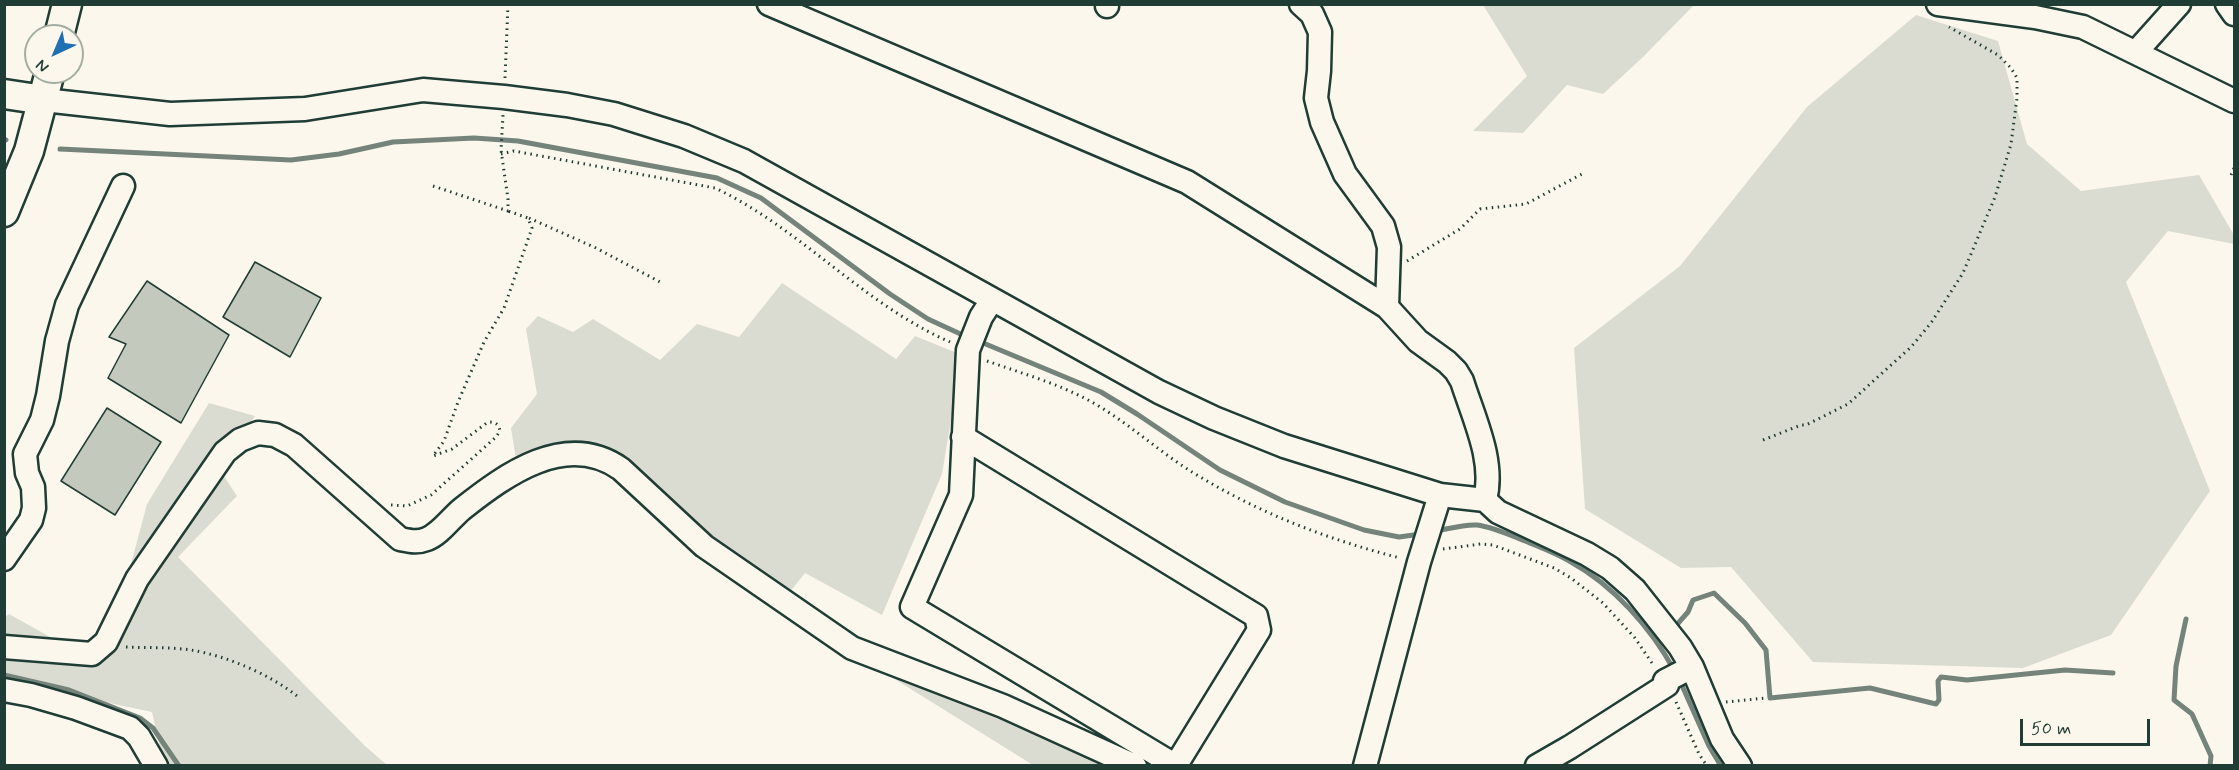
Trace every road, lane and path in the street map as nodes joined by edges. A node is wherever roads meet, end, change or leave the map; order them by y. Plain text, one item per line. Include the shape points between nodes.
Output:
1 (67, 4) edge
2 (508, 4) edge
3 (770, 4) edge
4 (1301, 4) edge
5 (2179, 4) edge
6 (2227, 4) edge
7 (1941, 13) edge
8 (2235, 14) edge
9 (62, 24) edge
10 (2136, 52) junction
11 (47, 84) edge
12 (4, 93) edge
13 (504, 97) junction
14 (44, 100) junction
15 (2235, 101) edge
16 (501, 154) junction
17 (2235, 168) edge
18 (1582, 174) dead end
19 (2231, 175) dead end
20 (123, 186) dead end
21 (433, 186) dead end
22 (507, 211) junction
23 (4, 212) edge
24 (528, 218) junction
25 (1388, 273) junction
26 (662, 284) dead end
27 (1387, 307) junction
28 (987, 308) junction
29 (968, 353) junction
30 (963, 437) junction
31 (1763, 440) dead end
32 (1440, 495) junction
33 (1485, 500) junction
34 (389, 505) dead end
35 (1425, 543) junction
36 (4, 559) edge
37 (106, 642) junction
38 (4, 647) edge
39 (1692, 667) junction
40 (1668, 682) junction
41 (4, 690) edge
42 (297, 696) dead end
43 (1766, 698) dead end
44 (1707, 704) junction
45 (148, 761) edge
46 (1135, 765) edge
47 (1176, 765) edge
48 (1365, 765) edge
49 (1537, 765) edge
50 (1707, 765) edge
51 (1740, 765) edge

1 - 9 main road
2 - 13 path
3 - 27 street via 1187,182
4 - 25 street via 1312,14 1320,32 1316,98 1322,122 1345,174 1383,226 1389,248
5 - 10 street
6 - 8 street
7 - 10 street via 2035,17 2083,27
7 - 31 path via 1951,28 1998,55 2017,78 2011,144 1981,232 1963,273 1931,324 1911,347 1848,404 1806,426
10 - 15 street
11 - 14 main road
12 - 14 main road
13 - 14 street via 423,90 305,109 170,114
13 - 16 path
13 - 28 street via 614,114 684,136 744,161
14 - 23 main road
16 - 22 path
16 - 29 path via 514,151 715,188 775,223 904,318
17 - 19 path
18 - 25 path via 1526,204 1480,209 1460,229
20 - 36 street via 67,305 45,409 25,454 34,508 31,520
21 - 22 path
22 - 24 path
24 - 26 path via 596,248
24 - 34 path via 532,228 504,308 484,342 444,441 433,456 452,449 488,422 499,426 500,431 431,495 407,506
25 - 27 street
27 - 33 street via 1462,381 1487,462 1489,485
28 - 29 street
28 - 32 street via 1159,392 1284,446
29 - 30 street
29 - 35 path via 1096,405 1200,477 1289,523 1354,546
30 - 47 street via 961,495 912,607
30 - 47 street via 1256,616 1258,630
32 - 33 street
32 - 35 street
33 - 39 street via 1498,512 1610,568 1635,590
35 - 40 path via 1452,548 1492,545 1554,568 1603,603
35 - 48 street
37 - 38 street via 92,654
37 - 42 path via 122,647 203,653 271,677
37 - 46 street via 137,579 208,474 240,440 258,433 275,435 294,445 400,538 414,542 429,539 516,470 546,458 579,454 621,468 704,546 852,648 1003,706
39 - 40 street
39 - 44 street
40 - 49 street
40 - 50 path
41 - 45 street via 76,708 130,728 139,736
43 - 44 path
44 - 51 street via 1722,739

